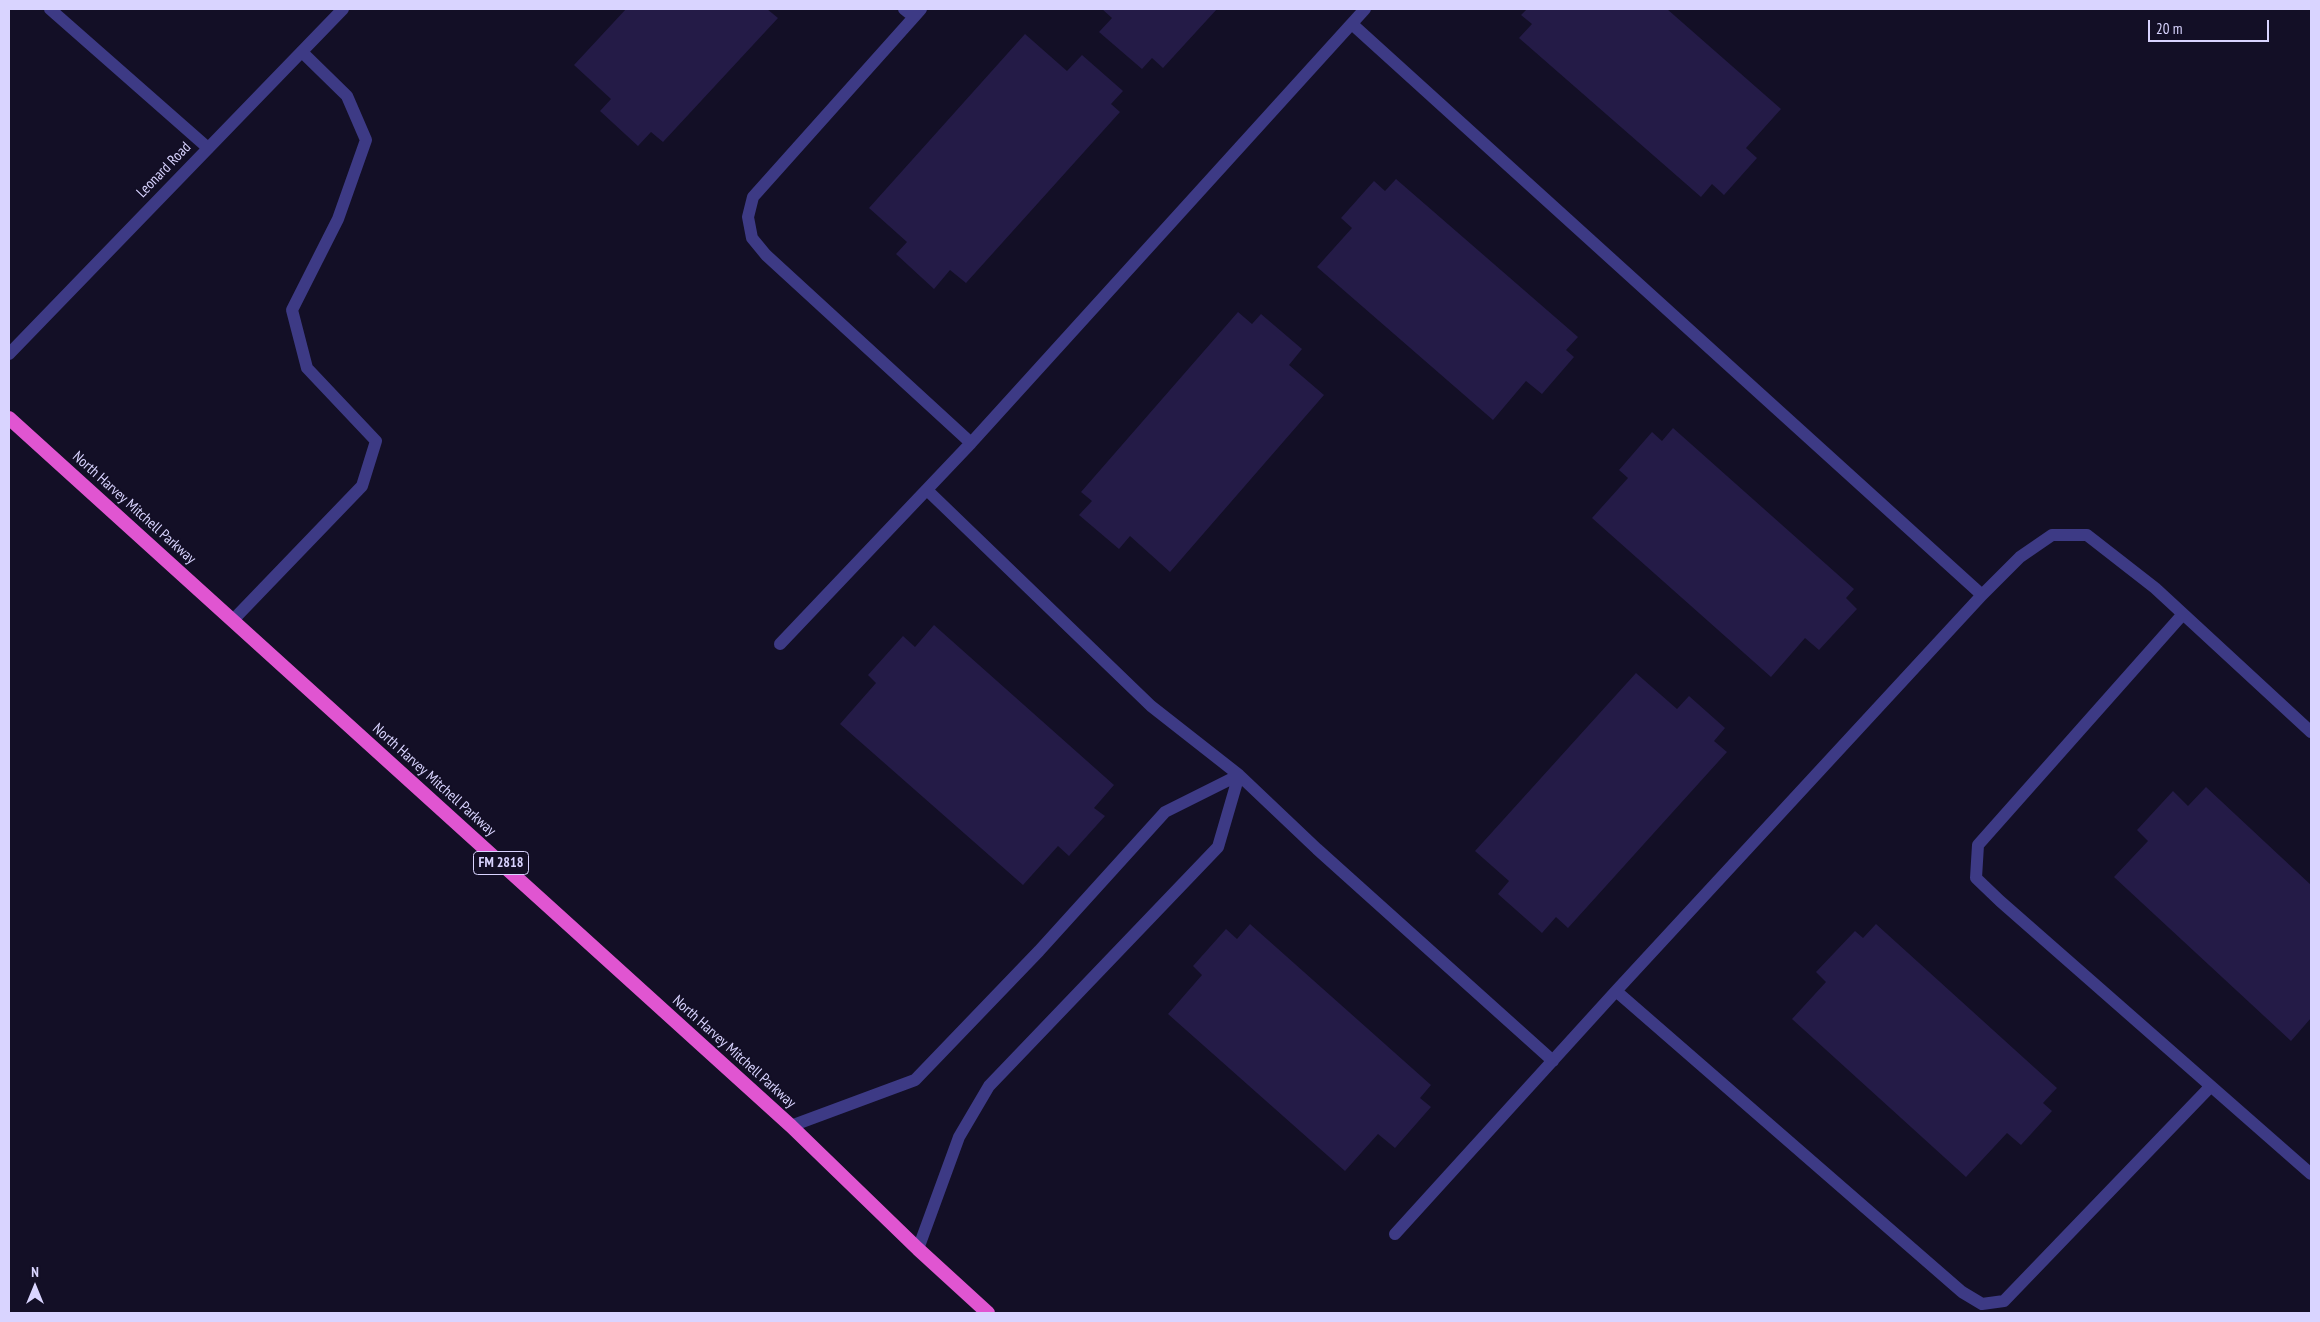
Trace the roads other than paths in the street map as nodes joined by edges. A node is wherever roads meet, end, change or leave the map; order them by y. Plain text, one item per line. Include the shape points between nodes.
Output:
1 (50, 9) edge
2 (343, 9) edge
3 (1365, 9) edge
4 (913, 12) edge
5 (1352, 24) junction
6 (302, 52) junction
7 (208, 148) junction
8 (9, 354) edge
9 (9, 418) edge
10 (972, 443) junction
11 (926, 490) junction
12 (1982, 595) junction
13 (2183, 614) junction
14 (233, 620) junction
15 (780, 644) dead end
16 (2311, 732) edge
17 (1239, 775) junction
18 (1616, 991) junction
19 (1553, 1061) junction
20 (2211, 1086) junction
21 (791, 1126) junction
22 (2311, 1174) edge
23 (1395, 1234) dead end
24 (918, 1249) junction
25 (988, 1313) edge

1 - 7 street
2 - 6 street, Leonard Road
3 - 5 street
4 - 10 street via 753,197 748,217 752,238 766,255
5 - 10 street
5 - 12 street
6 - 7 street, Leonard Road
6 - 14 street via 347,96 366,140 338,219 292,310 308,368 376,441 362,486
7 - 8 street, Leonard Road
9 - 14 highway, North Harvey Mitchell Parkway / FM 2818
10 - 11 street
11 - 15 street
11 - 17 street via 1151,706
12 - 13 street via 2020,557 2052,535 2087,535
12 - 18 street
13 - 16 street
13 - 20 street via 1978,845 1976,878
14 - 21 highway, North Harvey Mitchell Parkway / FM 2818
17 - 19 street
17 - 21 street via 1165,812 1032,959 915,1080
17 - 24 street via 1218,847 989,1086 959,1137
18 - 19 street
18 - 20 street via 1962,1292 1982,1304 2004,1301
19 - 23 street
20 - 22 street
21 - 24 highway, North Harvey Mitchell Parkway / FM 2818
24 - 25 highway, North Harvey Mitchell Parkway / FM 2818

